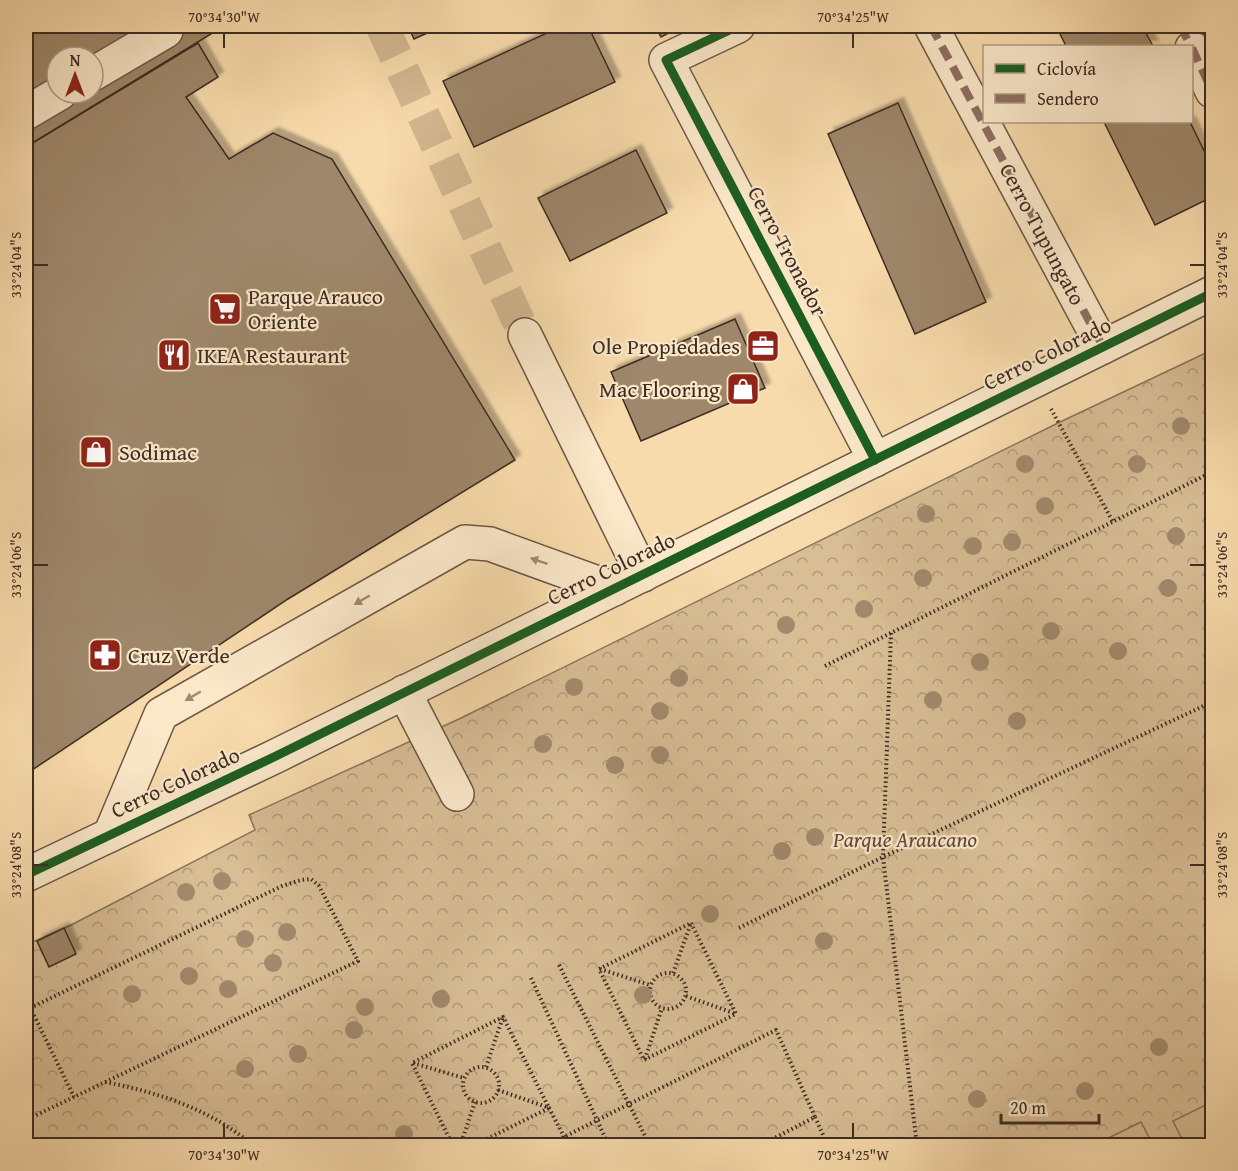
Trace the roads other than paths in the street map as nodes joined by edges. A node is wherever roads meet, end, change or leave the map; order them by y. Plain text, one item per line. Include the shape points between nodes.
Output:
1 (738, 26) edge
2 (931, 26) edge
3 (1180, 26) edge
4 (168, 27) edge
5 (1190, 45) edge
6 (1193, 51) edge
7 (105, 66) edge
8 (1212, 90) edge
9 (45, 102) edge
10 (26, 113) edge
11 (1212, 293) edge
12 (525, 335) tunnel mouth
13 (1103, 347) junction
14 (875, 460) junction
15 (643, 575) junction
16 (614, 589) junction
17 (404, 692) junction
18 (457, 794) dead end
19 (110, 835) junction
20 (26, 875) edge

1 - 14 street, Cerro Tronador via 666,60
2 - 13 street, Cerro Tupungato
3 - 5 street
4 - 7 street
6 - 8 street
9 - 10 street
11 - 13 street, Cerro Colorado
12 - 15 street
13 - 14 street, Cerro Colorado
14 - 15 street, Cerro Colorado
15 - 16 street, Cerro Colorado
16 - 17 street, Cerro Colorado
16 -> 19 street via 490,544 465,542 161,714
17 - 18 street
17 - 19 street, Cerro Colorado
19 - 20 street, Cerro Colorado

